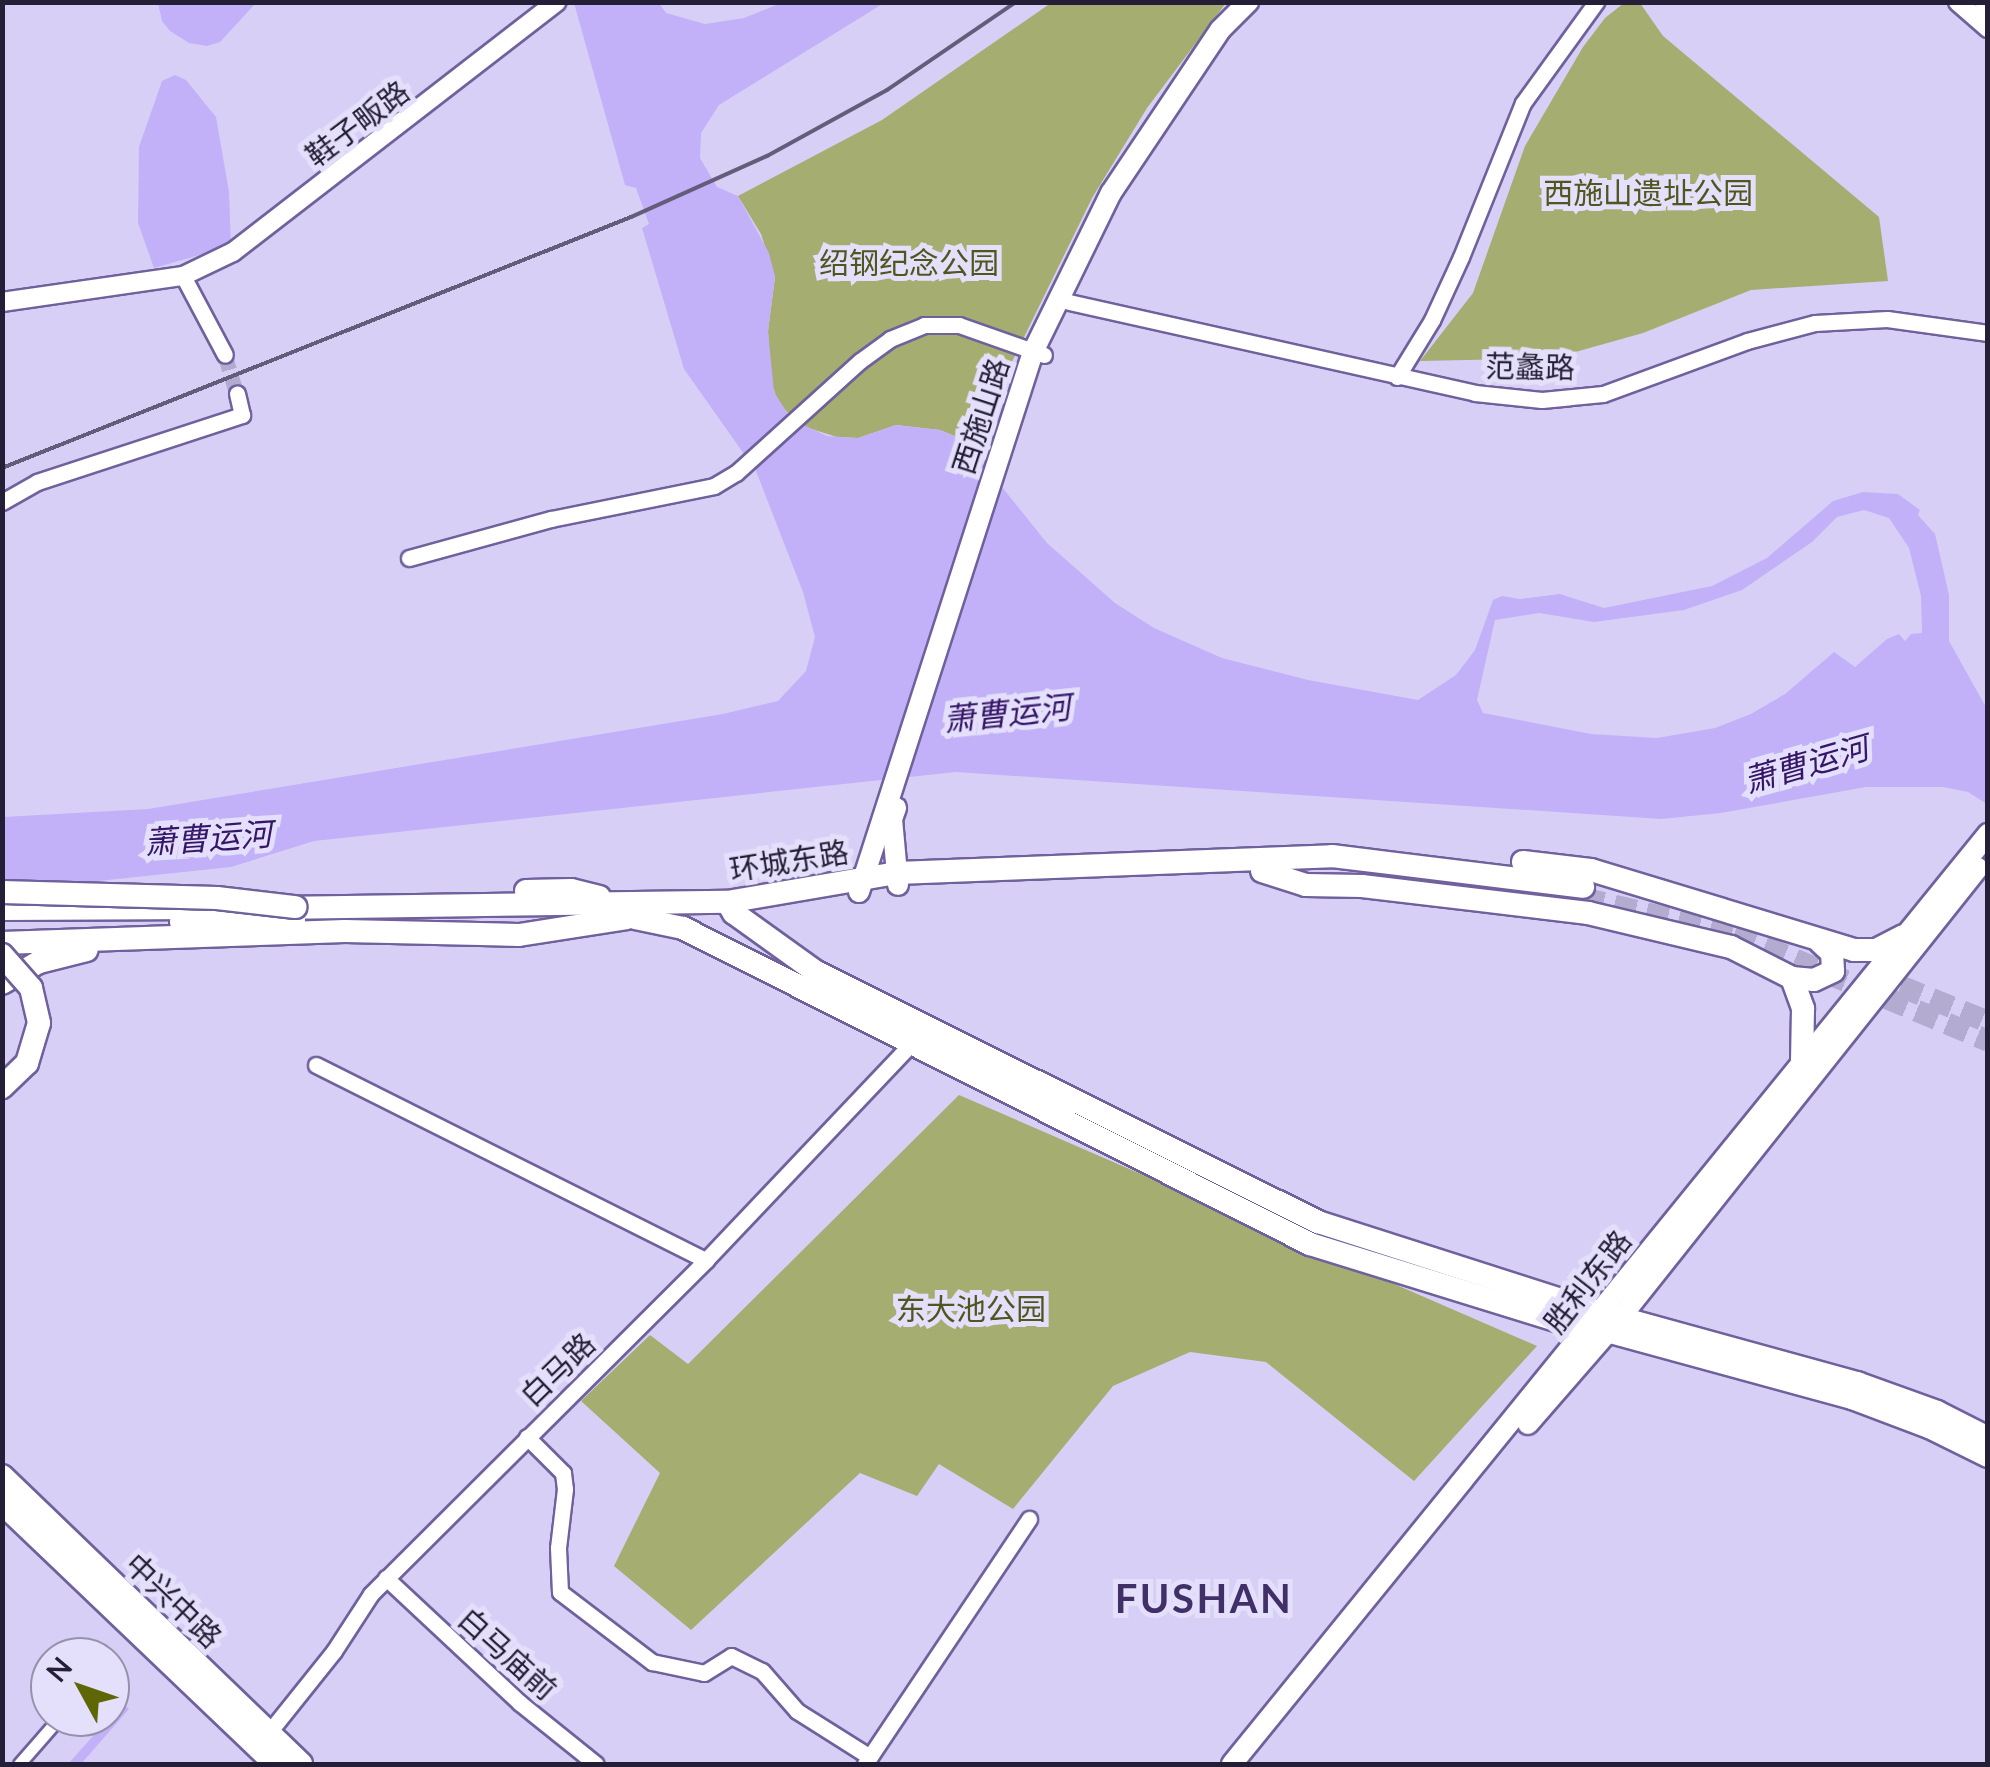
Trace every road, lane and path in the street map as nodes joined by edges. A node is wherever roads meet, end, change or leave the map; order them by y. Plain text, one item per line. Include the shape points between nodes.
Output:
1 (1248, 2) edge
2 (1262, 2) edge
3 (1596, 2) edge
4 (1958, 2) edge
5 (553, 6) edge
6 (1988, 28) edge
7 (183, 276) junction
8 (2, 302) edge
9 (1069, 302) junction
10 (1988, 333) edge
11 (225, 355) tunnel mouth
12 (1036, 360) junction
13 (1397, 378) junction
14 (237, 394) dead end
15 (2, 502) edge
16 (409, 558) dead end
17 (888, 818) junction
18 (1983, 850) edge
19 (1262, 865) junction
20 (897, 879) junction
21 (860, 885) junction
22 (1583, 893) tunnel mouth
23 (2, 895) edge
24 (730, 907) junction
25 (295, 908) junction
26 (2, 909) edge
27 (535, 911) junction
28 (631, 914) junction
29 (2, 924) edge
30 (1903, 936) junction
31 (120, 941) junction
32 (1820, 942) junction
33 (2, 943) edge
34 (2, 955) edge
35 (1792, 978) junction
36 (2, 984) edge
37 (912, 1044) junction
38 (1802, 1061) junction
39 (316, 1065) dead end
40 (2, 1087) edge
41 (706, 1260) junction
42 (1604, 1323) junction
43 (527, 1436) junction
44 (1988, 1438) edge
45 (1988, 1456) edge
46 (8, 1485) edge
47 (2, 1511) edge
48 (1029, 1518) dead end
49 (34, 1534) junction
50 (386, 1578) junction
51 (43, 1737) edge
52 (262, 1740) junction
53 (868, 1761) edge
54 (19, 1764) edge
55 (275, 1764) edge
56 (301, 1764) edge
57 (596, 1764) edge
58 (1232, 1764) edge
59 (1246, 1764) edge

1 - 12 main road, 西施山路 via 1220,30 1110,193
2 - 9 main road, 西施山路 via 1227,36 1118,198
3 - 13 street via 1522,103 1454,273
4 - 6 street
5 - 7 street, 鞋子畈路 via 233,252
7 - 8 street, 鞋子畈路
7 - 11 street
9 - 12 main road, 西施山路
9 - 13 street, 范蠡路
10 - 13 street, 范蠡路 via 1887,319 1815,323 1748,340 1603,394 1542,400
12 - 16 street via 959,326 924,326 860,361 714,486 551,519
12 - 17 main road, 西施山路
14 - 15 street via 242,415 37,482
17 - 20 main road, 西施山路
17 - 21 main road, 西施山路
18 - 30 main road, 胜利东路
18 - 42 main road, 胜利东路
19 - 20 main road, 环城东路
19 - 22 main road, 环城东路
19 - 32 main road via 1288,847 1321,842 1591,870
19 - 35 main road via 1306,885 1588,913 1731,946
20 - 21 main road, 环城东路
21 - 24 main road, 环城东路
23 - 25 main road, bridge via 216,898
23 - 28 main road via 154,889 268,898 571,890
24 - 28 main road, 环城东路
24 - 42 main road via 816,972 1318,1222
25 - 26 main road, 环城东路, bridge
25 - 27 main road, 环城东路
27 - 28 main road, 环城东路
27 - 29 main road, 环城东路
28 - 31 main road via 519,935 345,932
28 - 37 main road via 683,928
30 - 32 main road via 1876,950
30 - 38 main road, 胜利东路
31 - 33 main road
31 - 36 main road via 39,962
32 - 35 main road via 1832,952 1832,971 1814,980
34 - 40 main road, bridge via 31,988 39,1023 27,1062
35 - 38 main road via 1803,1009
37 - 41 street, 白马路
37 - 42 main road via 1310,1244
38 - 42 main road, 胜利东路
39 - 41 street
41 - 43 street, 白马路
42 - 44 main road via 1857,1383
42 - 45 main road via 1852,1398
42 - 58 main road, 胜利东路
42 - 59 main road, 胜利东路
43 - 50 street, 白马路
43 - 53 street via 563,1473 560,1592 652,1662 704,1673 731,1656 762,1670 796,1711
46 - 49 main road, 中兴中路
46 - 52 main road, 中兴中路
47 - 49 main road
48 - 53 street
49 - 52 main road, 中兴中路
50 - 52 street, 白马路
50 - 57 street, 白马庙前 via 520,1704
51 - 54 street
52 - 55 main road, 中兴中路
52 - 56 main road, 中兴中路

